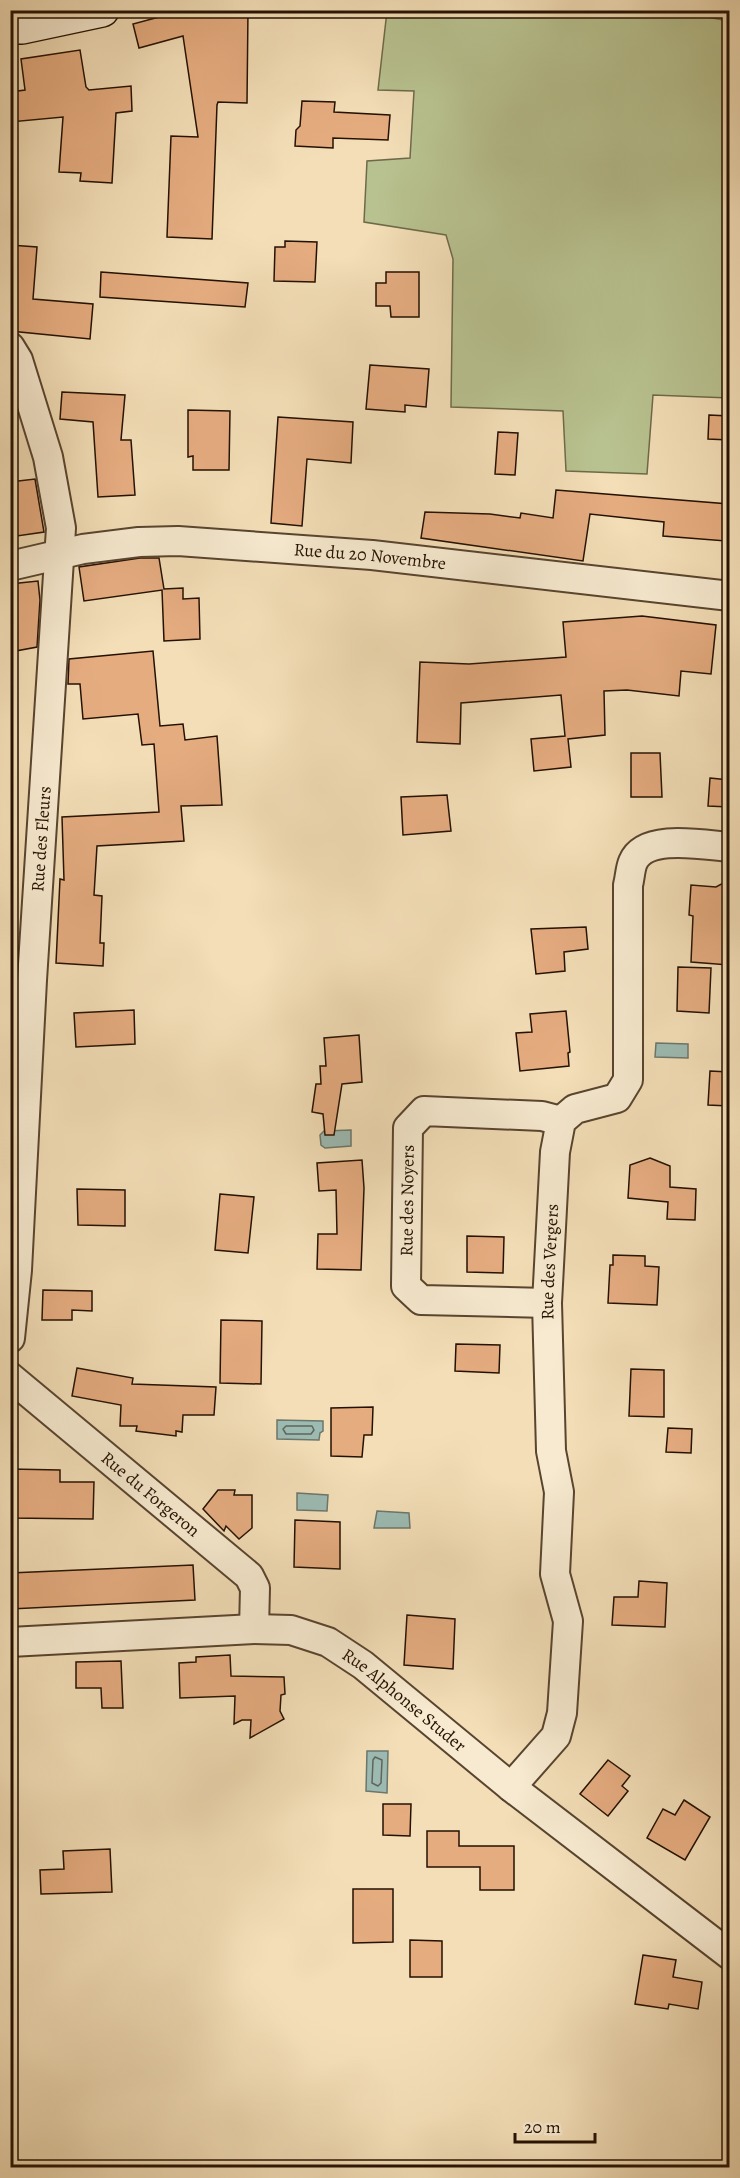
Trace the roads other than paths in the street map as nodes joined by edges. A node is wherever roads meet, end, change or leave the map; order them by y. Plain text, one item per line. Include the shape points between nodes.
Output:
1 (102, 10) edge
2 (10, 27) edge
3 (10, 347) edge
4 (59, 555) junction
5 (10, 566) edge
6 (729, 596) edge
7 (729, 847) edge
8 (561, 1121) junction
9 (548, 1303) junction
10 (10, 1338) edge
11 (10, 1377) edge
12 (254, 1629) junction
13 (10, 1642) edge
14 (511, 1787) junction
15 (729, 1955) edge

1 - 2 main road
3 - 4 street, Rue des Fleurs via 18,360 48,457 61,528
4 - 5 street, Rue du 20 Novembre
4 - 6 street, Rue du 20 Novembre via 139,542 178,541 372,555
4 - 10 street, Rue des Fleurs
7 - 8 street via 662,842 644,849 633,861 628,885 628,1080 616,1098 574,1109
8 - 9 street, Rue des Vergers via 555,1152
8 - 9 street, Rue des Noyers via 542,1116 424,1111 408,1128 406,1286 421,1300
9 - 14 street, Rue des Vergers via 550,1451 559,1492 555,1574 568,1621 562,1713 556,1736
11 - 12 street, Rue du Forgeron via 249,1576 255,1588
12 - 13 street, Rue Alphonse Studer
12 - 14 street, Rue Alphonse Studer via 291,1630 328,1642 363,1665
14 - 15 street, Rue Alphonse Studer

